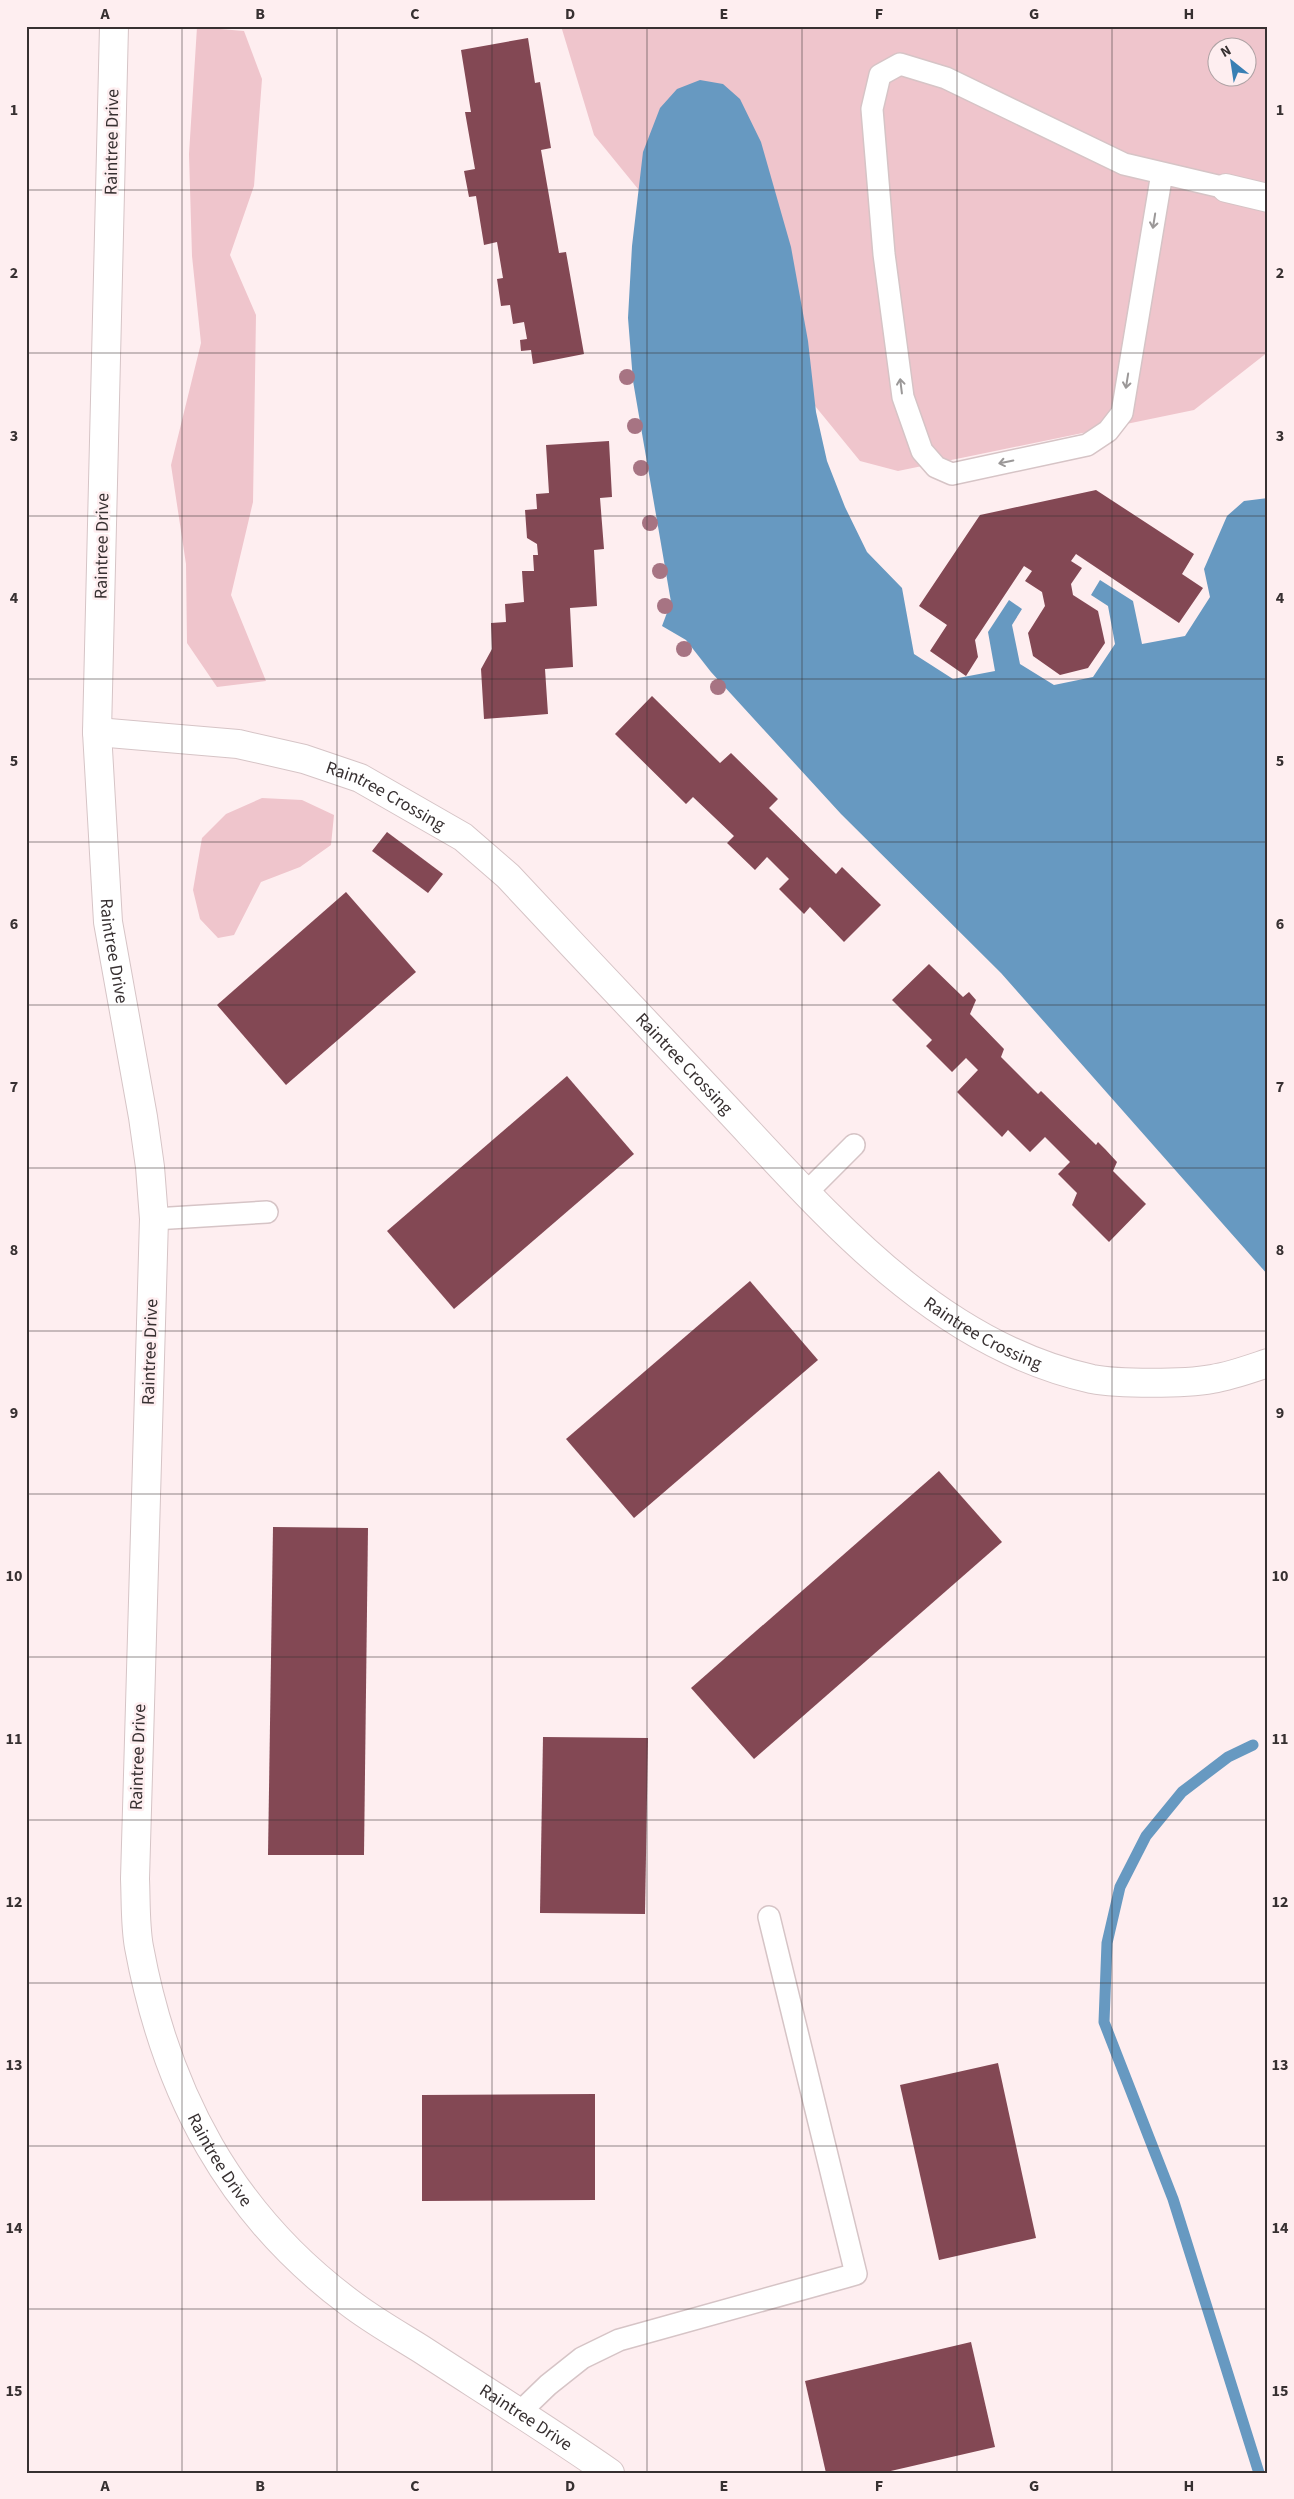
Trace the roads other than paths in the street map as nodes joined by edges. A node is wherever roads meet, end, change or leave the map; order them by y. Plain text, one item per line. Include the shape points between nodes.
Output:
1 (114, 26) edge
2 (1162, 173) junction
3 (1226, 188) joint
4 (1268, 198) edge
5 (98, 732) junction
6 (854, 1145) dead end
7 (806, 1193) junction
8 (267, 1212) dead end
9 (154, 1219) junction
10 (1268, 1364) edge
11 (769, 1917) dead end
12 (519, 2413) junction
13 (610, 2473) edge

1 - 5 street, Raintree Drive
2 -> 2 lane via 1122,413 1108,431 1087,445 952,474 936,467 922,450 903,398 884,254 872,108 880,75 900,64 946,78 1124,164
2 - 3 lane
3 - 4 street
5 - 7 street, Raintree Crossing via 238,744 304,759 360,778 463,837 508,876
5 - 9 street, Raintree Drive via 108,922 143,1117
6 - 7 lane
7 - 10 street, Raintree Crossing via 859,1245 921,1298 981,1336 1042,1365 1094,1379 1150,1382 1212,1379
8 - 9 lane
9 - 12 street, Raintree Drive via 135,1879 139,1946 156,2017 177,2083 208,2145 247,2205 296,2258 350,2303
11 - 12 lane via 856,2274 619,2340 582,2358
12 - 13 street, Raintree Drive

